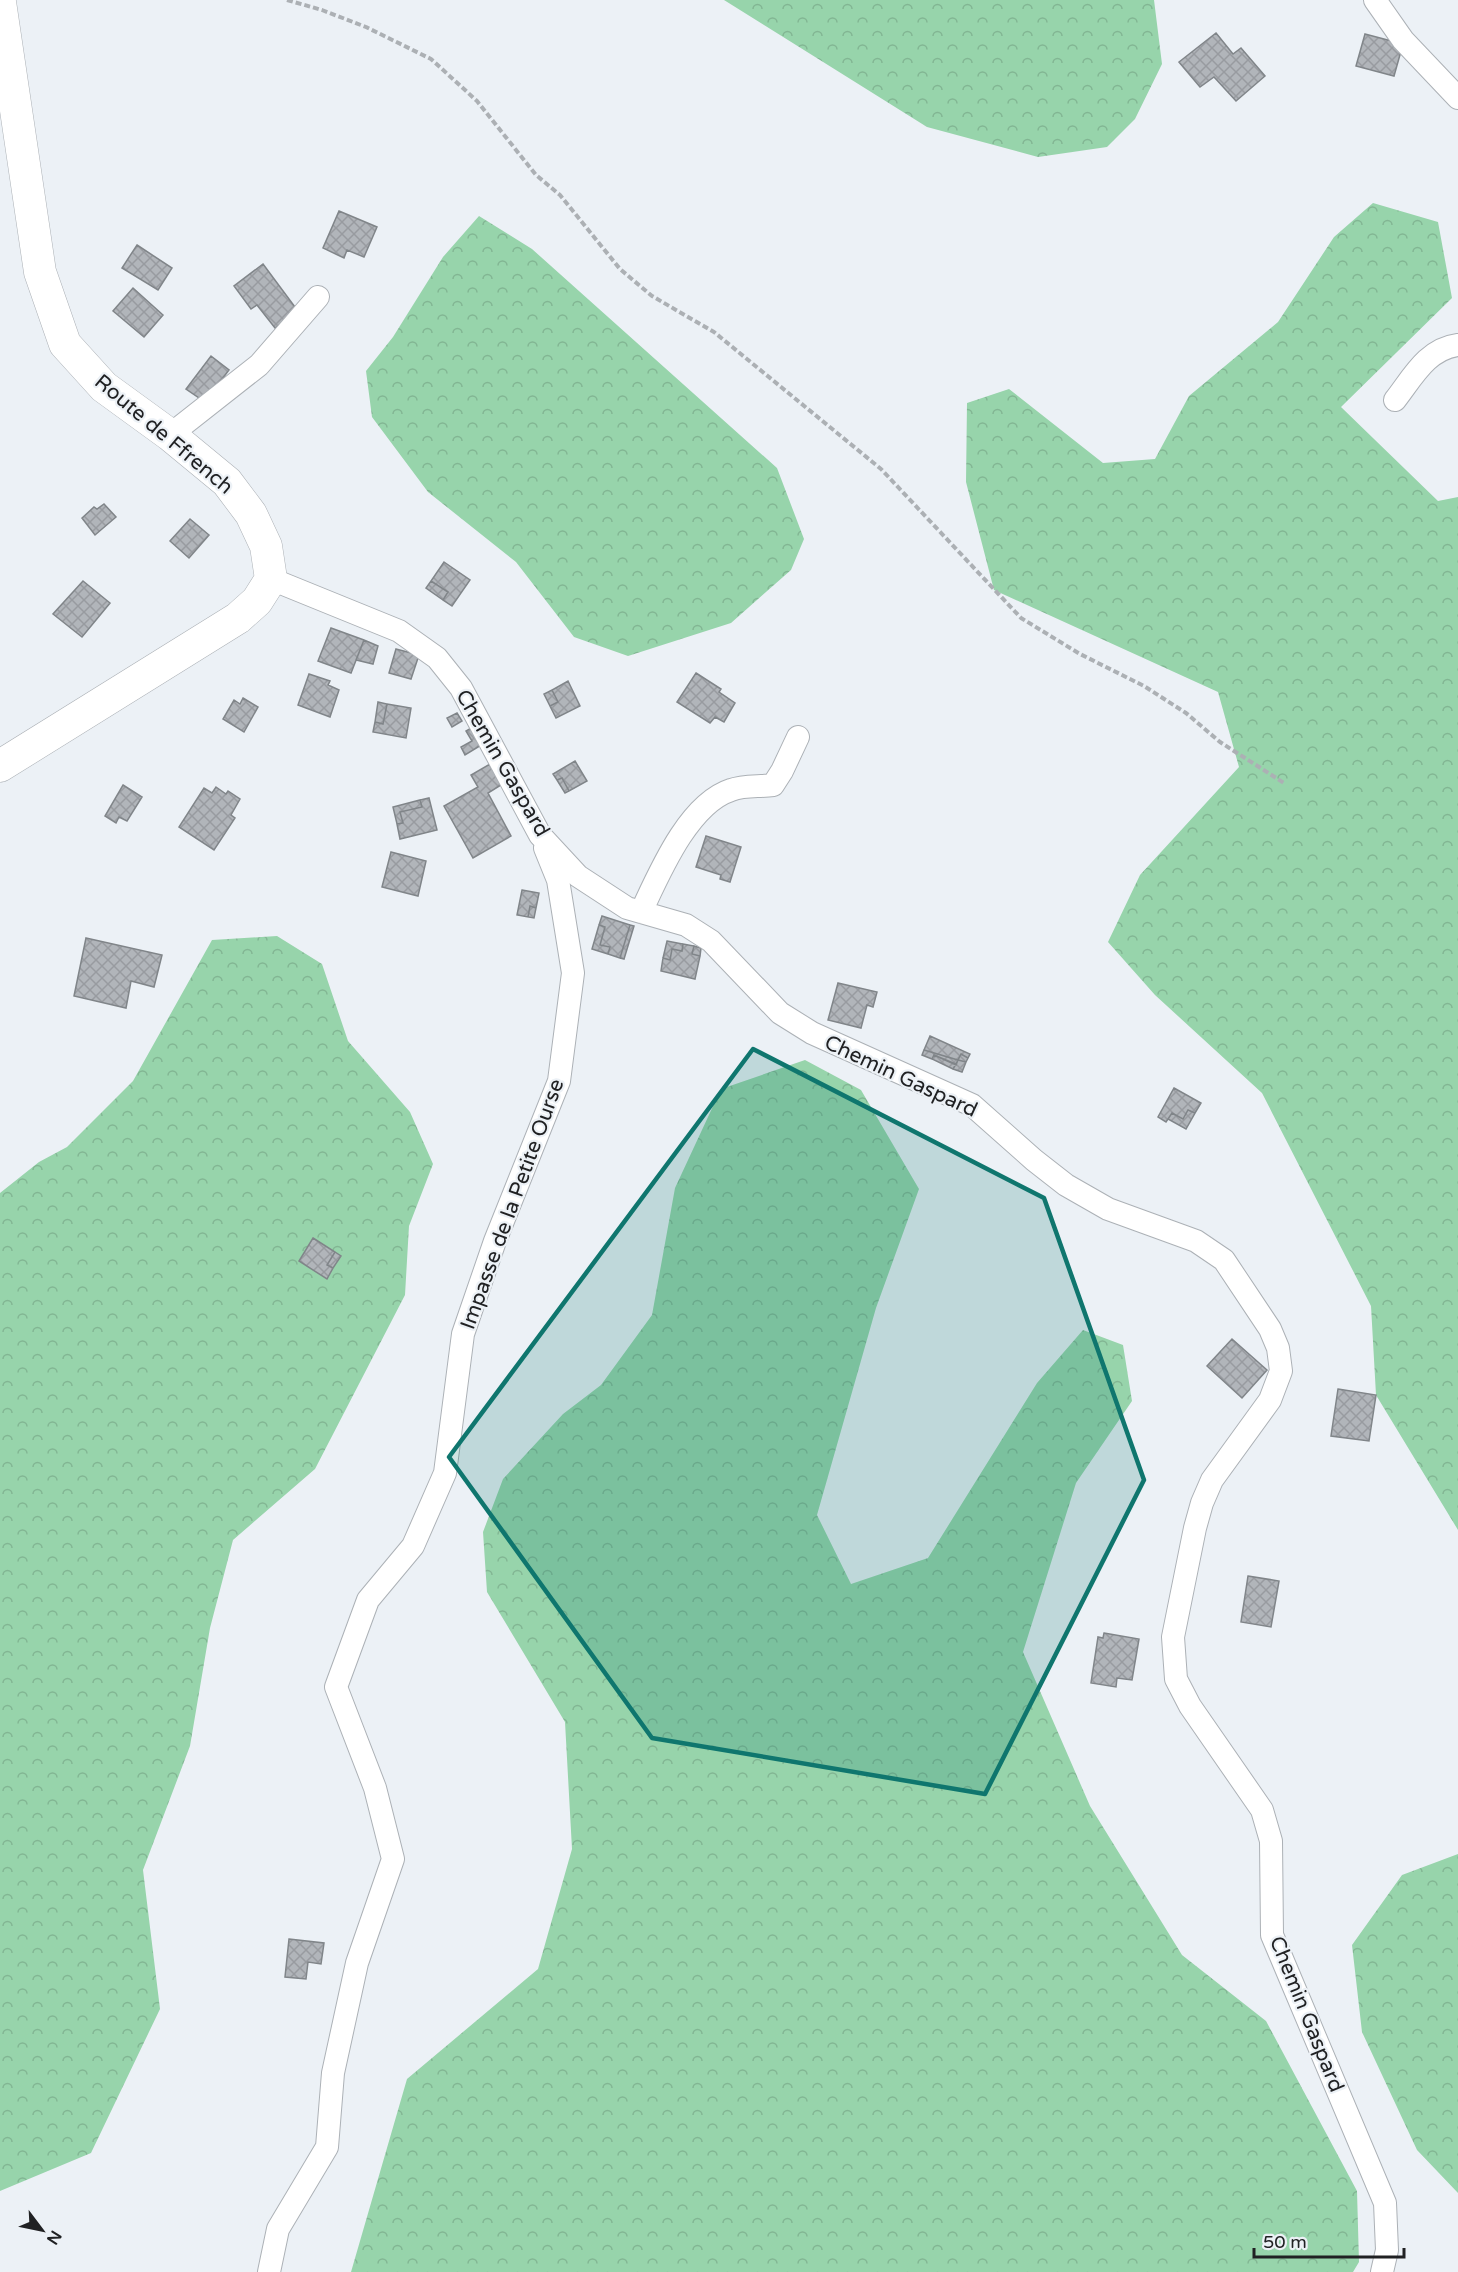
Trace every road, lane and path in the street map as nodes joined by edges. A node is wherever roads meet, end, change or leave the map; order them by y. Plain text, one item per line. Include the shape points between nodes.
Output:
1 (287, 0) edge
2 (1375, 0) edge
3 (0, 2) edge
4 (1458, 98) edge
5 (318, 297) dead end
6 (1458, 345) edge
7 (1395, 400) dead end
8 (170, 435) junction
9 (271, 579) junction
10 (798, 737) dead end
11 (0, 766) edge
12 (1284, 783) dead end
13 (540, 835) junction
14 (641, 912) junction
15 (269, 2272) edge
16 (1382, 2272) edge

1 - 12 path via 366,27 431,59 477,101 536,175 560,195 620,269 652,296 714,332 881,469 1021,618 1161,696 1220,742
2 - 4 street via 1403,40
3 - 8 main road, Route de Ffrench via 40,272 65,345 104,387
5 - 8 street via 259,365
6 - 7 street via 1429,356
8 - 9 main road, Route de Ffrench via 227,482 251,514 266,546
9 - 11 main road via 257,601 238,618
9 - 13 street, Chemin Gaspard via 399,631 437,658 461,688
10 - 14 street via 773,784 733,789 703,807 668,854
13 - 14 street, Chemin Gaspard via 578,876 627,908
13 - 15 street, Impasse de la Petite Ourse via 558,879 573,972 559,1081 495,1241 464,1334 445,1473 413,1546 368,1600 336,1687 375,1788 393,1859 357,1963 333,2073 327,2146 278,2229
14 - 16 street, Chemin Gaspard via 686,926 711,942 780,1013 812,1033 972,1105 1066,1185 1108,1209 1196,1241 1224,1260 1270,1329 1281,1371 1269,1400 1212,1480 1202,1503 1173,1637 1176,1679 1262,1810 1271,1841 1272,1935 1385,2203 1387,2250

